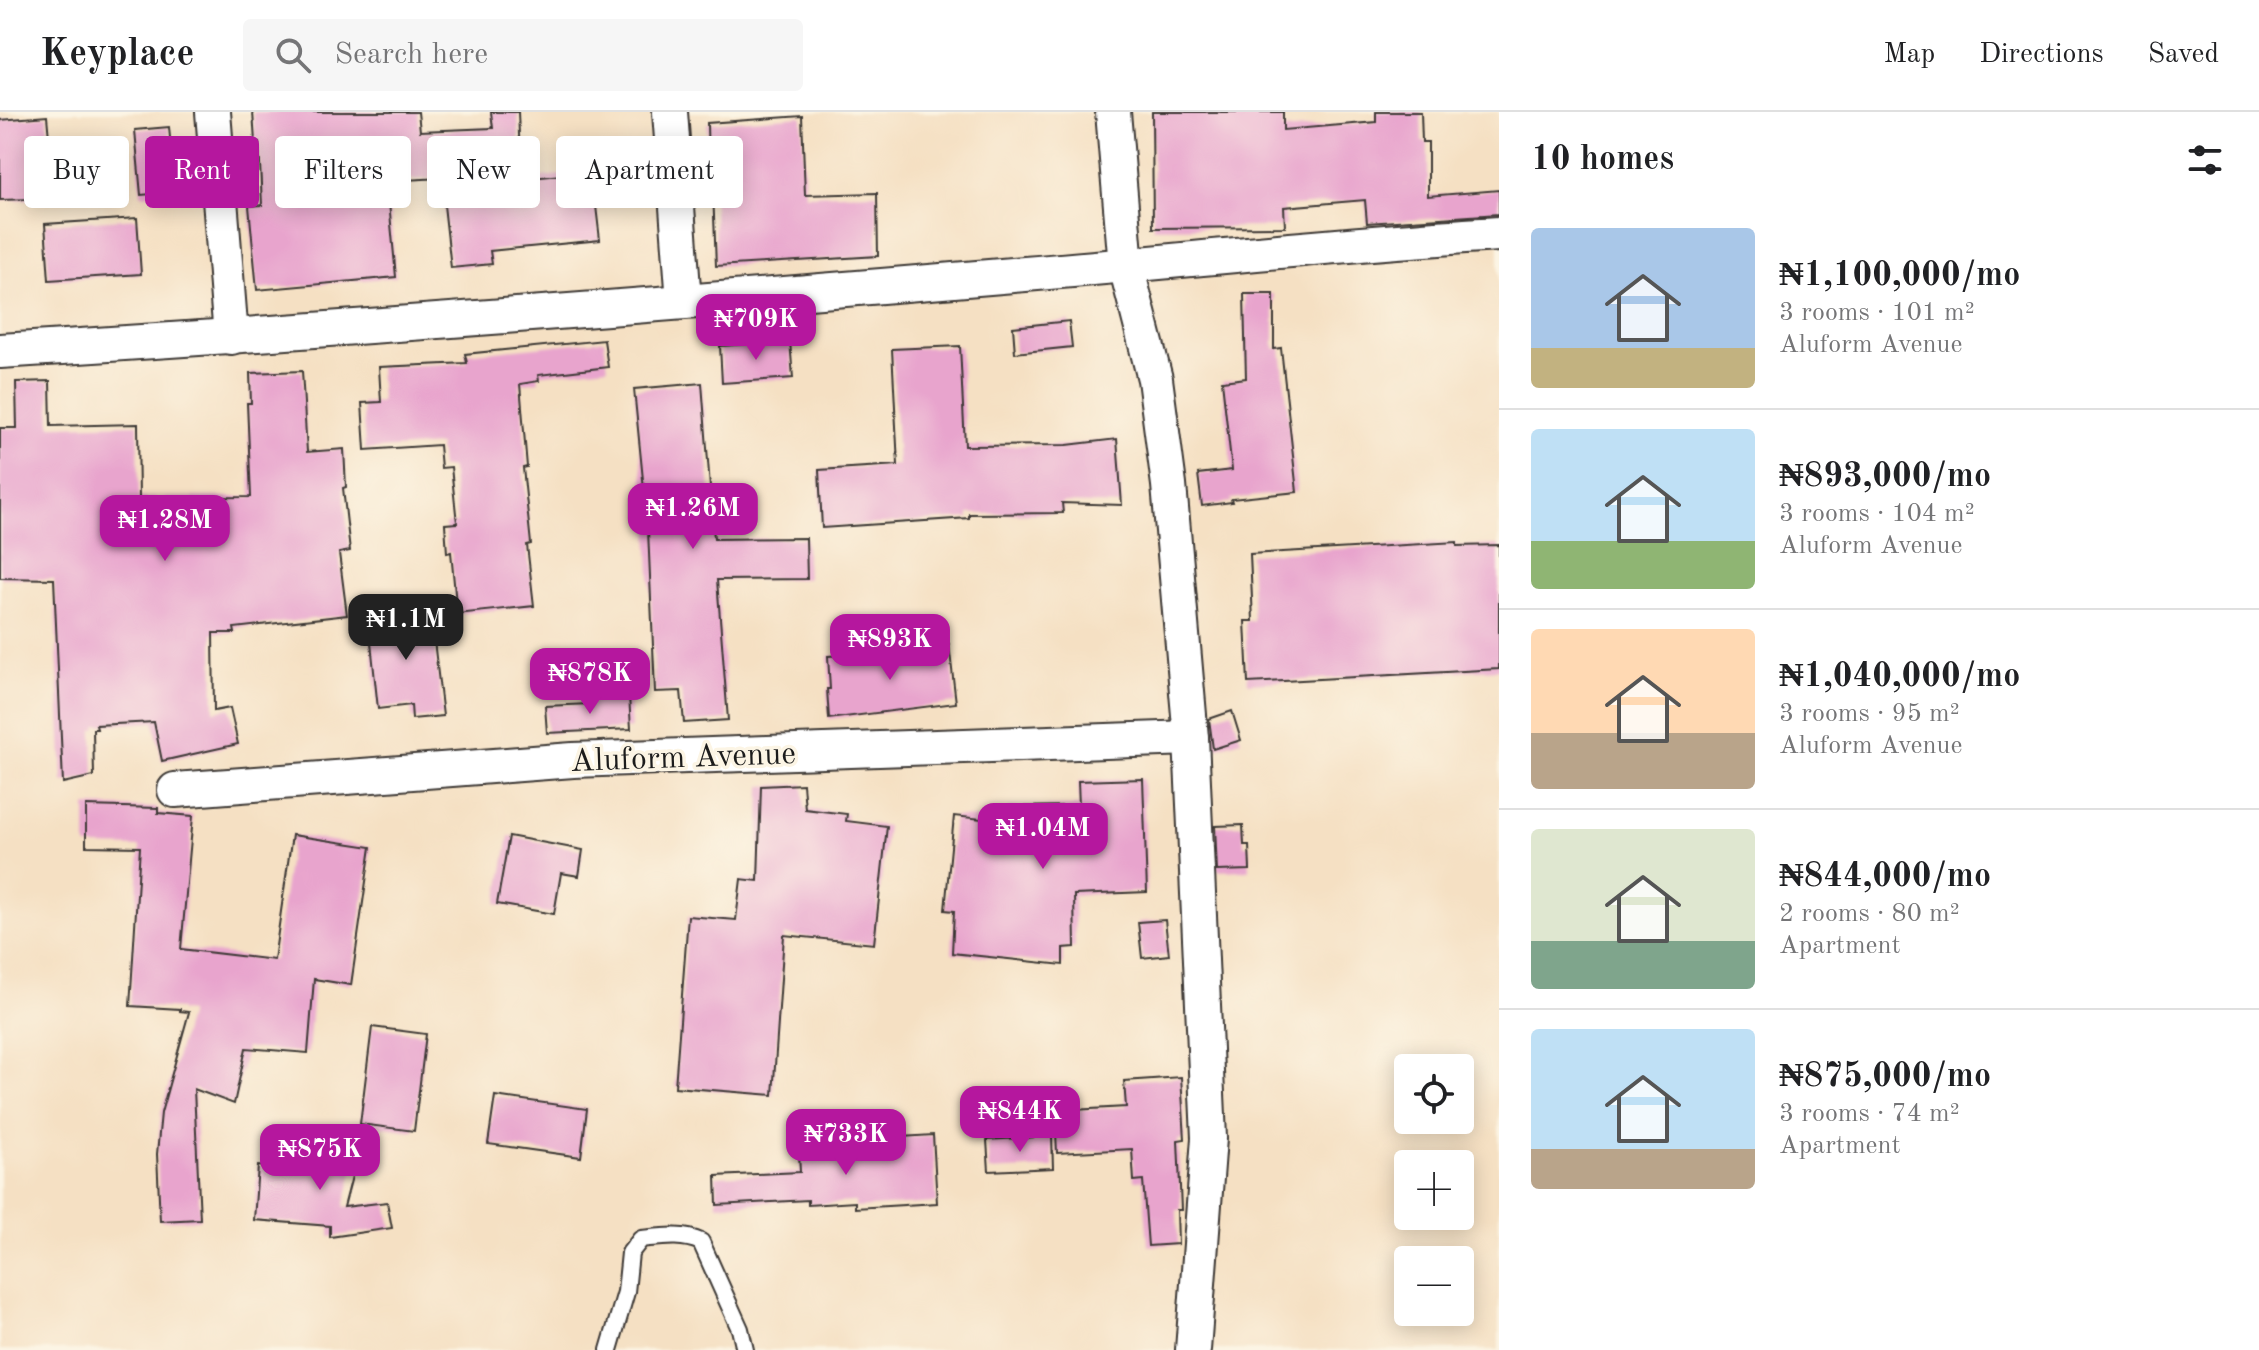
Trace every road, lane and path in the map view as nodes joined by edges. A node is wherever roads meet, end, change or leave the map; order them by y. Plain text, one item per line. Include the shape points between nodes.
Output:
1 (213, 112) edge
2 (670, 112) edge
3 (1113, 112) edge
4 (1499, 234) edge
5 (1126, 266) junction
6 (684, 302) junction
7 (231, 337) junction
8 (0, 351) edge
9 (1191, 738) junction
10 (175, 790) dead end
11 (609, 1350) edge
12 (745, 1350) edge
13 (1193, 1350) edge

1 - 7 street
2 - 6 street
3 - 5 street
4 - 5 street
5 - 6 street
5 - 9 street via 1155,379
6 - 7 street
7 - 8 street
9 - 10 street, Aluform Avenue via 573,760
9 - 13 street via 1209,1138
11 - 12 lane via 626,1292 630,1253 641,1239 689,1236 701,1242

